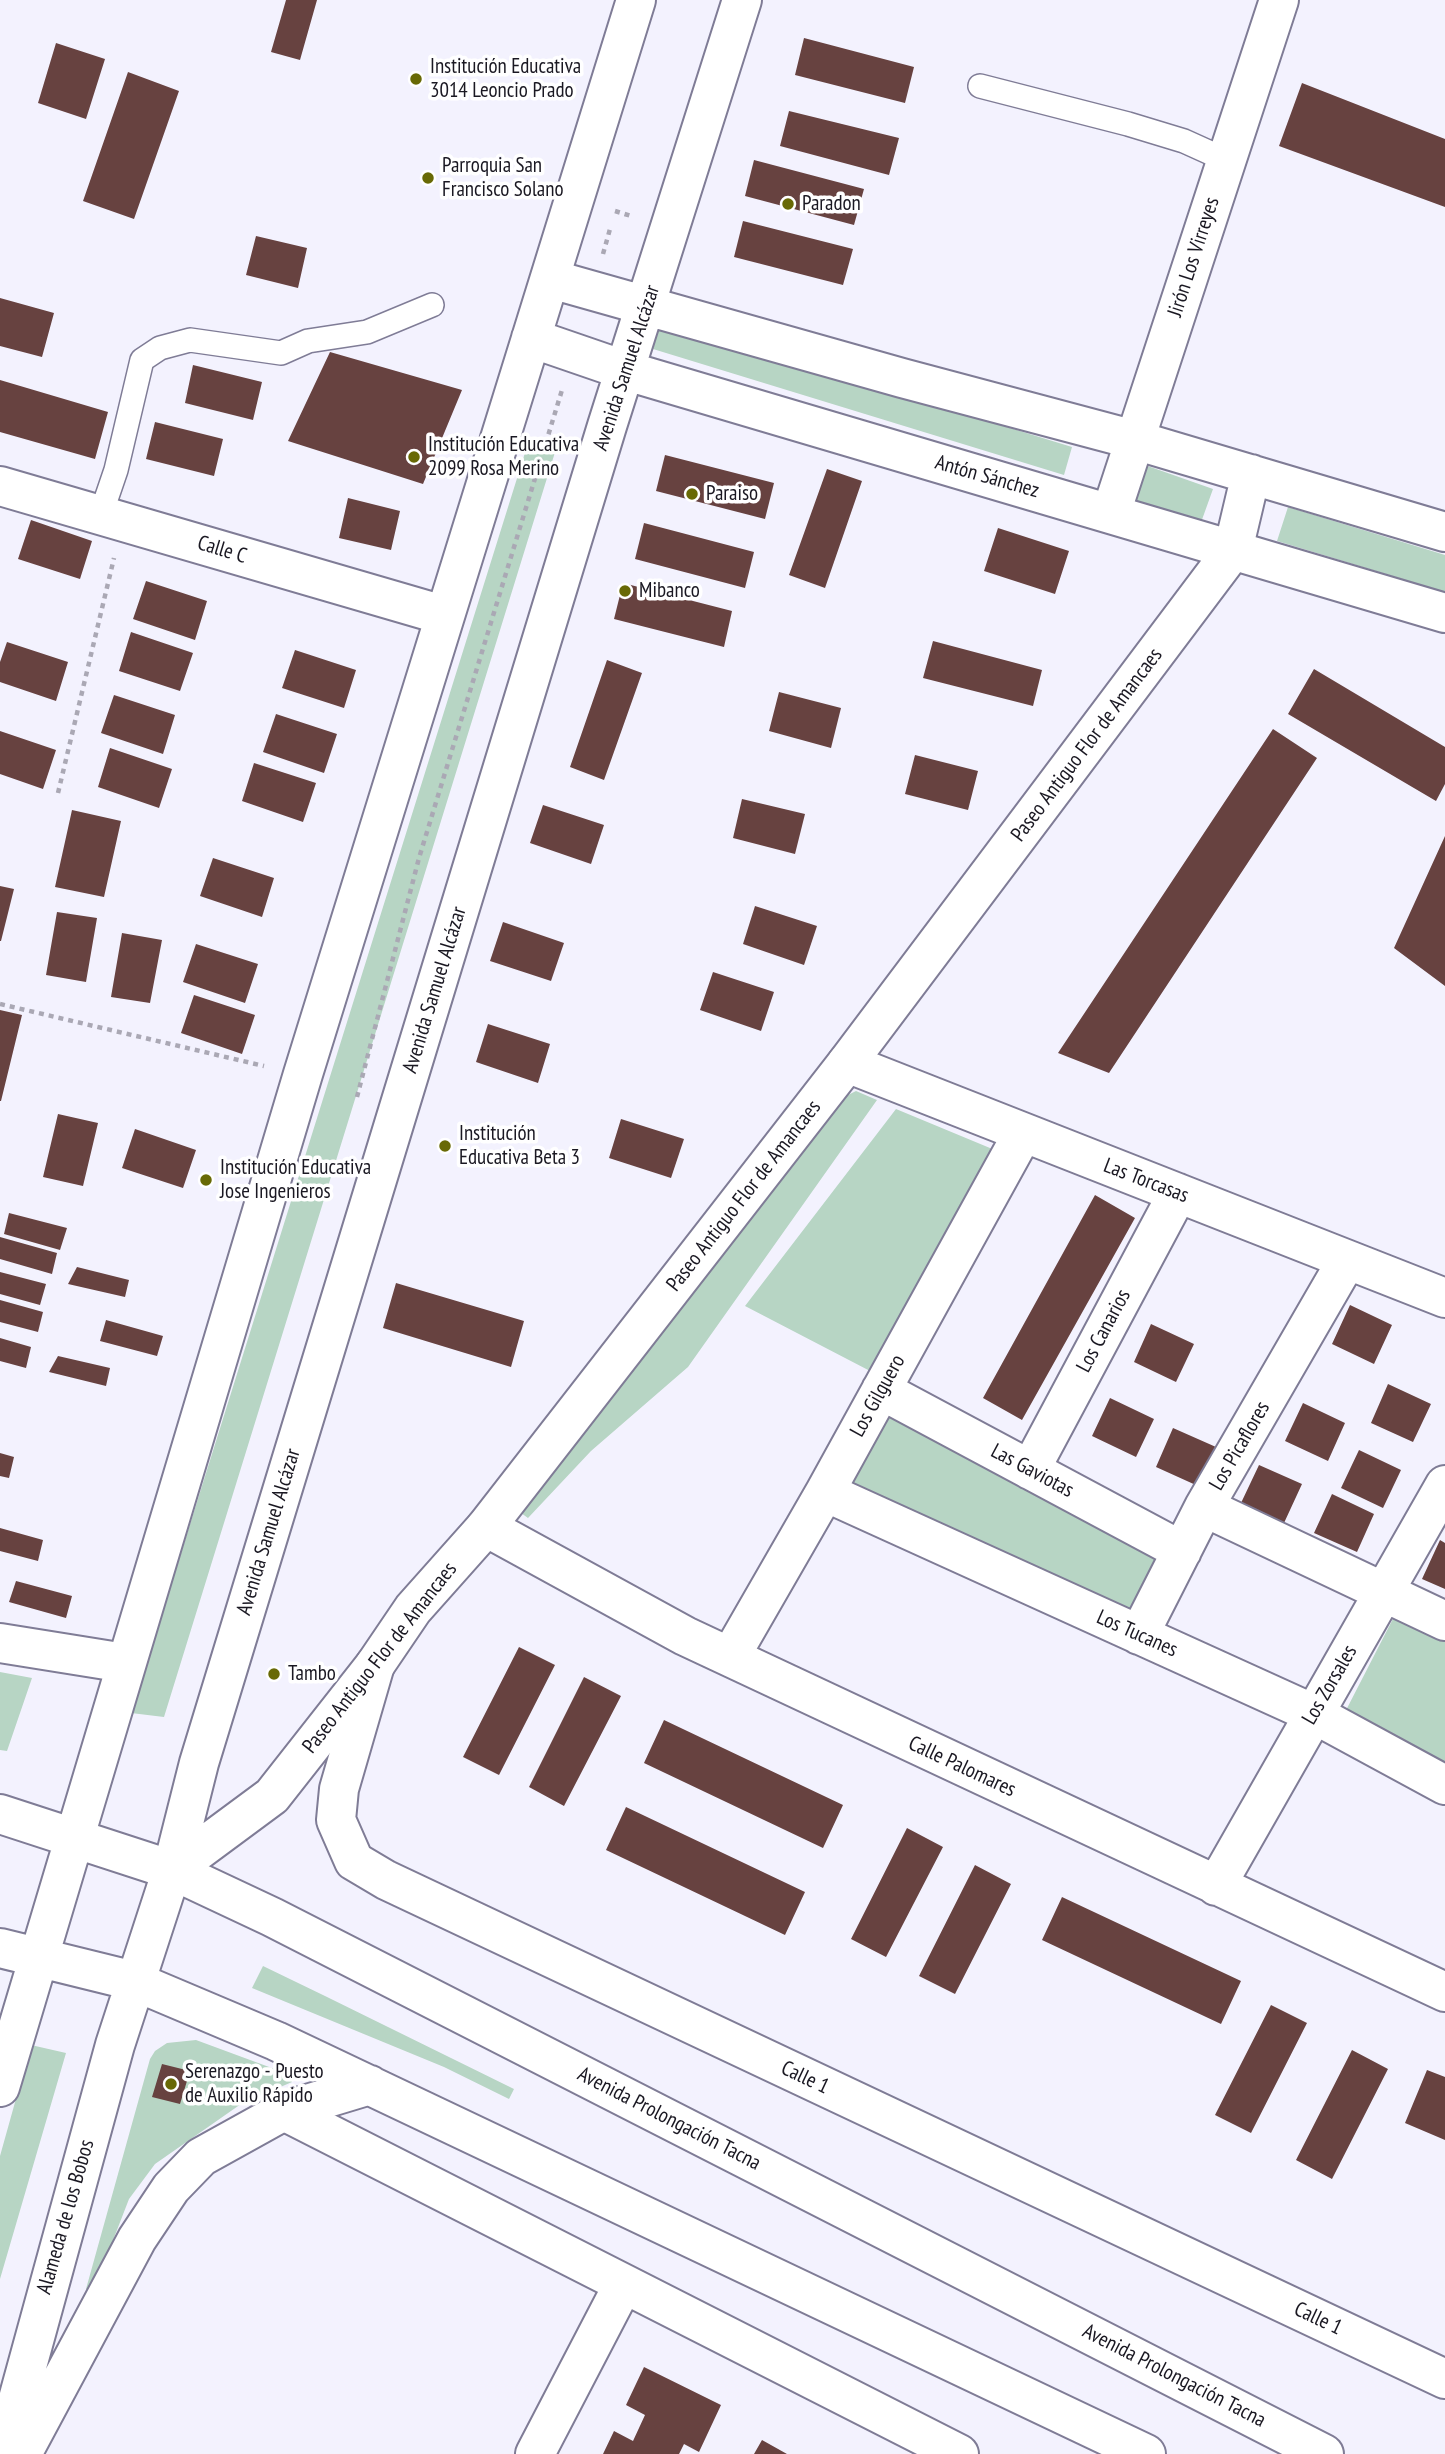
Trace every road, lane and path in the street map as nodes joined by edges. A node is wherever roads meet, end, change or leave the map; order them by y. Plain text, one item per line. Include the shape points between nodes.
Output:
1 (636, 0) edge
2 (742, 0) edge
3 (1279, 0) edge
4 (980, 86) dead end
5 (1226, 160) junction
6 (619, 198) dead end
7 (615, 211) junction
8 (636, 218) dead end
9 (551, 279) junction
10 (592, 290) junction
11 (432, 305) dead end
12 (648, 306) junction
13 (531, 338) junction
14 (573, 352) junction
15 (627, 371) junction
16 (1135, 440) junction
17 (1251, 474) junction
18 (0, 486) edge
19 (1111, 513) junction
20 (112, 517) junction
21 (1445, 532) edge
22 (1233, 550) junction
23 (1445, 612) edge
24 (443, 615) junction
25 (58, 793) dead end
26 (0, 1004) edge
27 (846, 1063) junction
28 (303, 1074) junction
29 (357, 1099) dead end
30 (1023, 1133) junction
31 (1178, 1193) junction
32 (1347, 1260) junction
33 (1445, 1298) edge
34 (881, 1390) junction
35 (1030, 1470) junction
36 (1445, 1485) edge
37 (825, 1492) junction
38 (1205, 1507) junction
39 (486, 1527) junction
40 (1182, 1551) junction
41 (1384, 1591) junction
42 (1445, 1621) edge
43 (1139, 1635) junction
44 (0, 1643) edge
45 (730, 1657) junction
46 (125, 1663) junction
47 (375, 1665) junction
48 (1314, 1714) junction
49 (1445, 1785) edge
50 (0, 1814) edge
51 (72, 1838) junction
52 (172, 1871) junction
53 (1216, 1886) junction
54 (0, 1948) edge
55 (37, 1957) junction
56 (134, 1982) junction
57 (1445, 1992) edge
58 (370, 2085) junction
59 (0, 2087) edge
60 (284, 2111) junction
61 (623, 2286) junction
62 (1445, 2379) edge
63 (3, 2454) edge
64 (22, 2454) edge
65 (535, 2454) edge
66 (960, 2454) edge
67 (1146, 2454) edge
68 (1324, 2454) edge

1 - 9 street
2 - 12 street, Avenida Samuel Alcázar
3 - 5 street, Jirón Los Virreyes
4 - 5 lane via 1128,124
5 - 16 street, Jirón Los Virreyes
6 - 7 path
7 - 8 path
7 - 10 path
9 - 10 street
9 - 13 street
10 - 12 street
11 - 20 lane via 367,332 308,341 281,353 190,340 160,348 142,360 116,470
12 - 15 street, Avenida Samuel Alcázar
12 - 16 street
13 - 14 street, Antón Sánchez
13 - 24 street
14 - 15 street, Antón Sánchez
14 - 29 path via 419,858
15 - 19 street, Antón Sánchez
15 - 52 street, Avenida Samuel Alcázar via 207,1737
16 - 17 street
16 - 19 street, Jirón Los Virreyes
17 - 21 street
17 - 22 street, Paseo Antiguo Flor de Amancaes
18 - 20 street, Calle C
19 - 22 street, Antón Sánchez
20 - 24 street, Calle C
20 - 25 path
22 - 23 street, Antón Sánchez
22 - 27 street, Paseo Antiguo Flor de Amancaes
24 - 28 street
26 - 28 path
27 - 30 street, Las Torcasas
27 - 39 street, Paseo Antiguo Flor de Amancaes
28 - 46 street
30 - 31 street, Las Torcasas
30 - 34 street, Los Gilguero
31 - 32 street, Las Torcasas
31 - 35 street, Los Canarios
32 - 33 street, Las Torcasas
32 - 38 street, Los Picaflores
34 - 35 street, Las Gaviotas
34 - 37 street, Los Gilguero
35 - 40 street, Las Gaviotas
36 - 41 street, Los Zorsales
37 - 43 street, Los Tucanes
37 - 45 street, Los Gilguero
38 - 40 street, Los Picaflores
38 - 41 street
39 - 45 street, Calle Palomares
39 - 47 street, Paseo Antiguo Flor de Amancaes via 413,1609
40 - 43 street, Los Picaflores
41 - 42 street
41 - 48 street, Los Zorsales
43 - 48 street, Los Tucanes
44 - 46 street
45 - 53 street, Calle Palomares
46 - 51 street
47 - 52 street, Paseo Antiguo Flor de Amancaes via 272,1796
47 - 62 street, Calle 1 via 339,1789 336,1820 354,1861
48 - 49 street, Los Tucanes
48 - 53 street, Los Zorsales
50 - 51 street, Avenida Prolongación Tacna
51 - 52 street, Avenida Prolongación Tacna
51 - 55 street
52 - 56 street, Avenida Samuel Alcázar
52 - 68 street, Avenida Prolongación Tacna via 272,1917
53 - 57 street, Calle Palomares
54 - 55 street
55 - 56 street
55 - 59 street
56 - 58 street
56 - 63 street, Alameda de los Bobos
58 - 60 street
58 - 67 street
60 - 61 street
60 - 64 street via 201,2158 171,2188 136,2239
61 - 65 street
61 - 66 street

